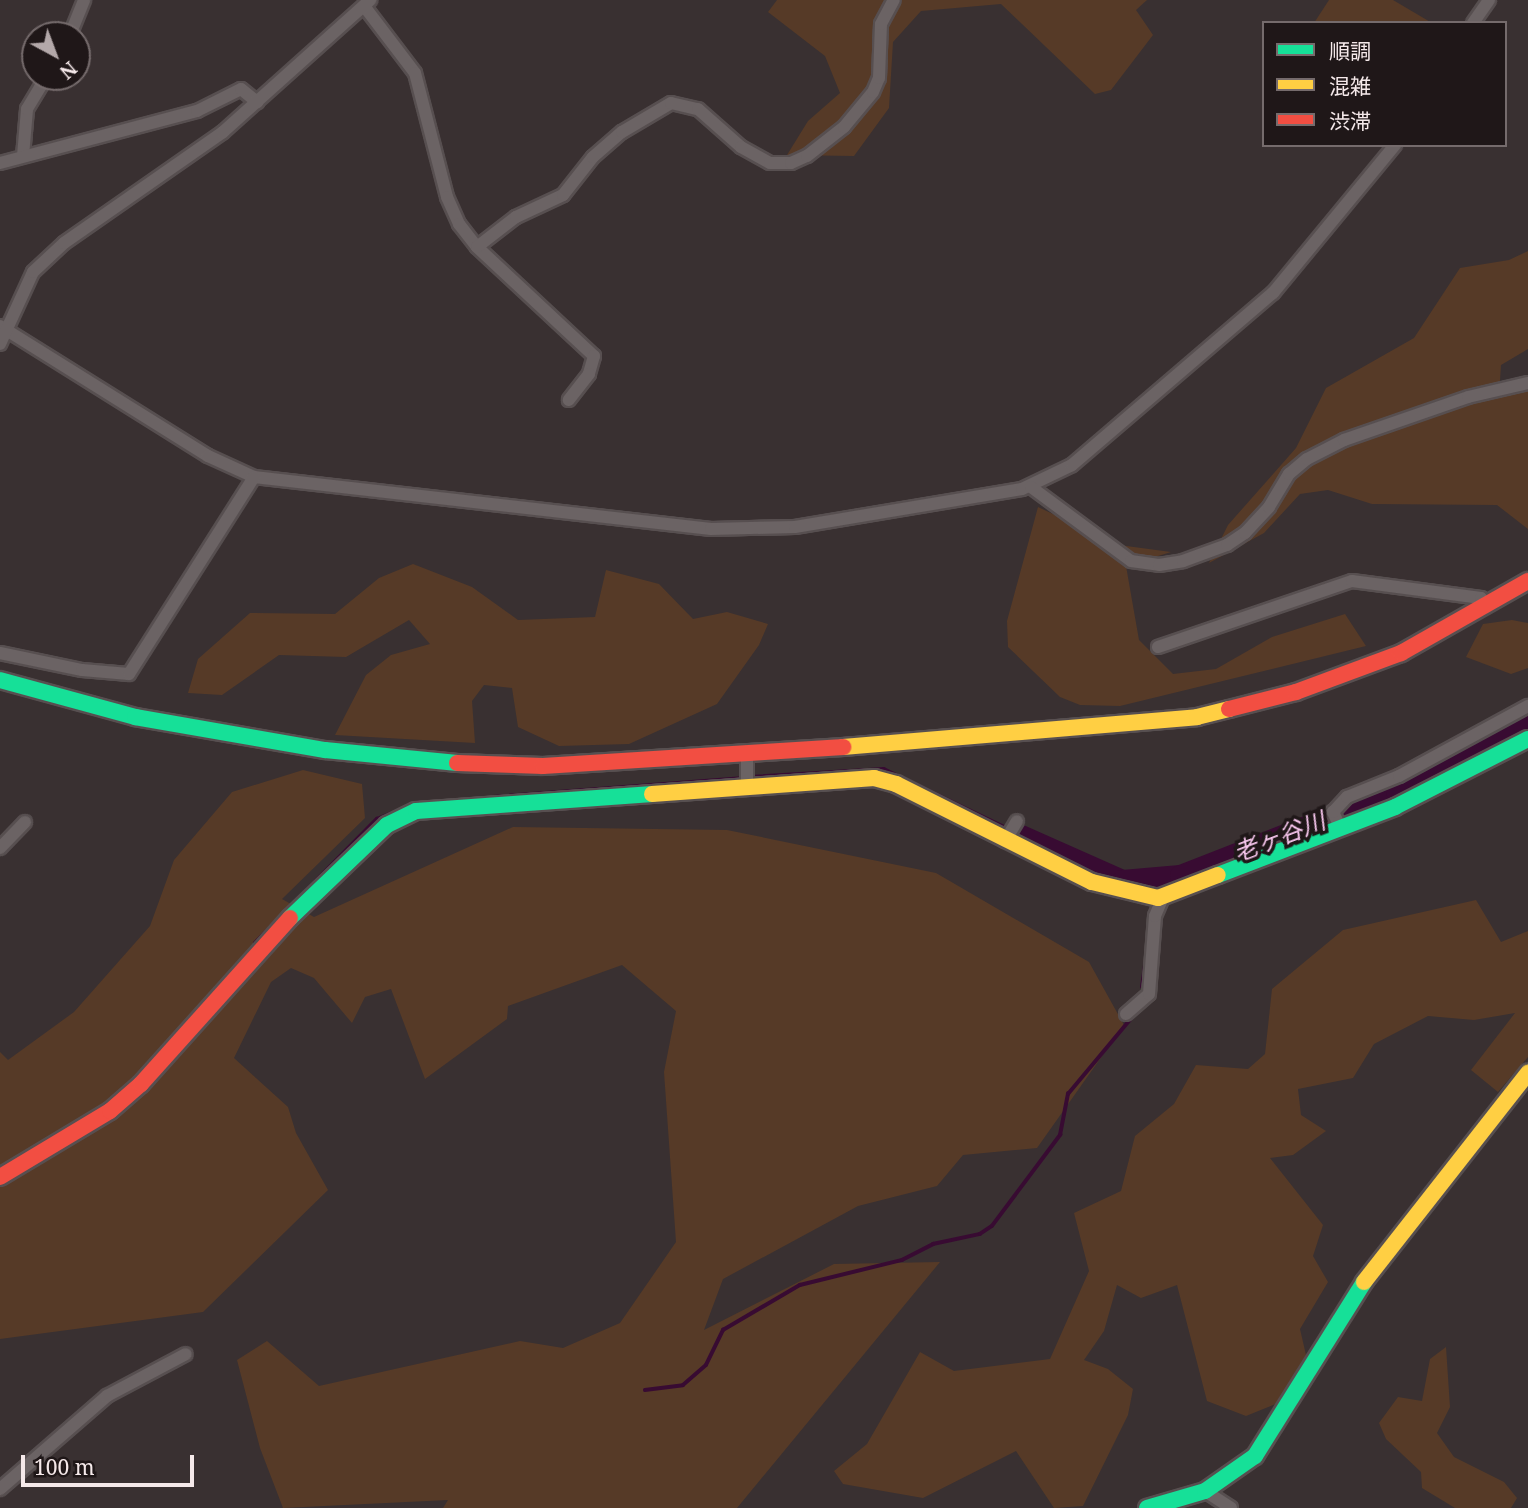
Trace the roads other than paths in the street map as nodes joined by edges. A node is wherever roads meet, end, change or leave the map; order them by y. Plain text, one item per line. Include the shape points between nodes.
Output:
1 (84, 0) edge
2 (894, 0) edge
3 (1489, 0) edge
4 (367, 3) edge
5 (76, 21) edge
6 (1474, 21) edge
7 (38, 91) edge
8 (257, 102) junction
9 (1393, 147) edge
10 (23, 156) junction
11 (0, 163) edge
12 (477, 247) junction
13 (4, 329) edge
14 (0, 344) edge
15 (1528, 383) edge
16 (569, 400) dead end
17 (254, 477) junction
18 (1031, 487) junction
19 (1528, 581) edge
20 (1486, 607) junction
21 (1158, 647) dead end
22 (0, 653) edge
23 (0, 680) edge
24 (1528, 706) edge
25 (1528, 739) edge
26 (747, 773) junction
27 (1017, 821) dead end
28 (25, 822) dead end
29 (1339, 827) junction
30 (1005, 841) junction
31 (0, 848) edge
32 (1156, 898) junction
33 (1126, 1014) dead end
34 (1528, 1073) edge
35 (0, 1177) edge
36 (186, 1354) dead end
37 (0, 1489) edge
38 (1205, 1491) junction
39 (1147, 1508) edge
40 (1231, 1508) edge

1 - 5 street
2 - 12 street via 881,24 873,92 844,127 807,156 791,163 769,163 741,147 698,109 671,103 622,132 593,157 563,195 526,211
3 - 6 street
4 - 8 street
4 - 12 street via 415,73 447,197 459,224
7 - 10 street via 27,109
8 - 10 street via 241,89 197,111
8 - 13 street via 223,132 56,250 33,272
9 - 18 street via 1248,317 1072,465
10 - 11 street
12 - 16 street via 594,356 589,374
13 - 14 street
13 - 17 street via 208,456
15 - 18 street via 1468,397 1344,440 1307,459 1289,474 1269,507 1245,533 1227,545 1183,561 1159,565 1131,561
17 - 18 street via 741,531 861,517
17 - 22 street via 129,674 82,670
19 - 20 street
20 - 21 street via 1481,598 1352,581
20 - 26 street via 1401,653 1296,692 1197,717
23 - 26 street via 206,732 351,753
24 - 29 street via 1335,806
25 - 29 street via 1395,807
26 - 30 street via 874,778 896,784
26 - 35 street via 403,816 324,883 130,1093 79,1131
27 - 30 street
28 - 31 street
29 - 32 street
30 - 32 street via 1092,882
32 - 33 street via 1149,994
34 - 38 street via 1376,1263 1255,1456
36 - 37 street via 107,1396
38 - 39 street
38 - 40 street

